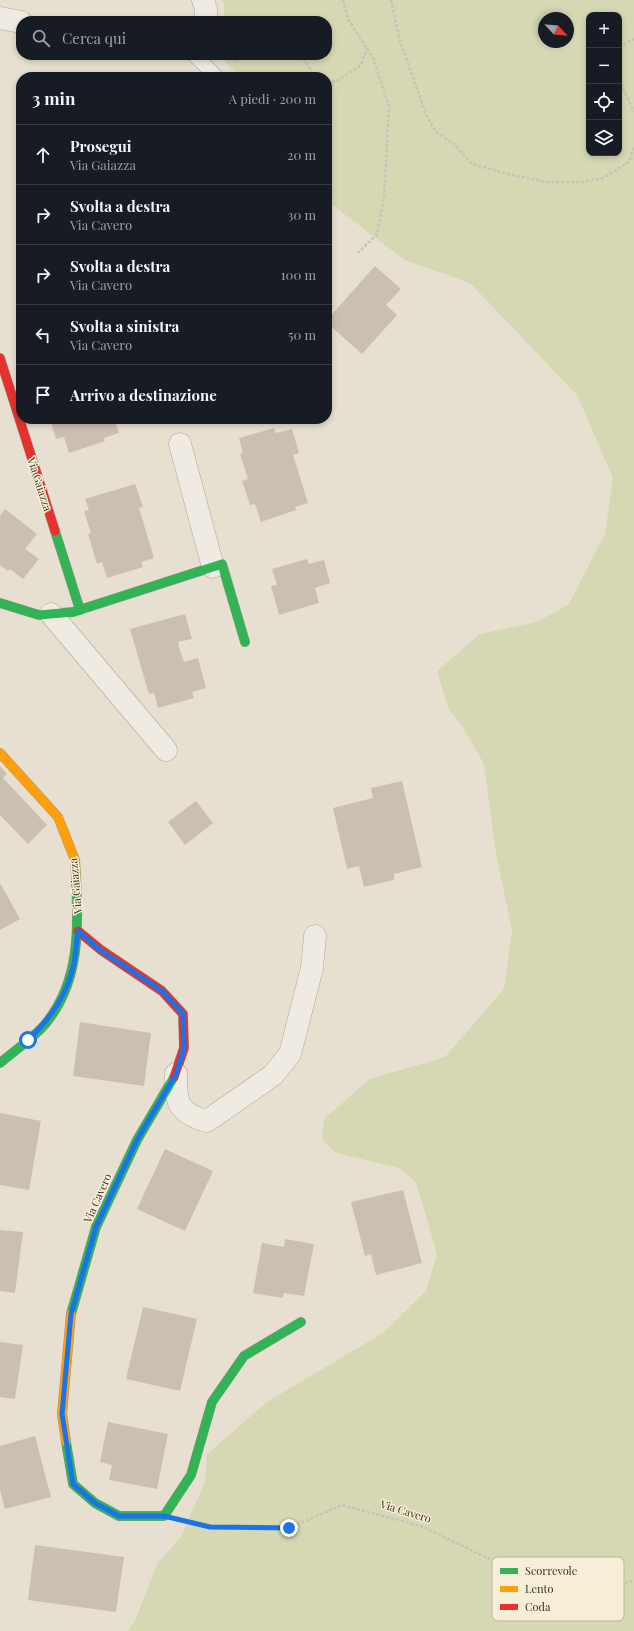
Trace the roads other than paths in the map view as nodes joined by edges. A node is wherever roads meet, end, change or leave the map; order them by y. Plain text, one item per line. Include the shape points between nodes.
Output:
1 (203, 0) edge
2 (206, 16) edge
3 (0, 18) edge
4 (16, 21) edge
5 (199, 60) edge
6 (212, 72) edge
7 (0, 358) edge
8 (16, 408) edge
9 (21, 424) edge
10 (180, 444) dead end
11 (213, 567) junction
12 (0, 603) edge
13 (80, 610) junction
14 (51, 614) junction
15 (245, 642) dead end
16 (166, 750) dead end
17 (0, 753) edge
18 (78, 931) junction
19 (315, 936) dead end
20 (0, 1064) edge
21 (176, 1074) junction
22 (301, 1322) dead end

1 - 2 street
3 - 4 street
5 - 6 lane
7 - 8 street, Via Gaiazza
9 - 13 street, Via Gaiazza
10 - 11 street
11 - 13 street
11 - 15 street via 222,564
12 - 14 street via 39,615
13 - 14 street
14 - 16 street
17 - 18 street, Via Gaiazza via 58,817 75,860
18 - 20 street, Via Gaiazza via 72,971 63,996 46,1023
18 - 21 street, Via Cavero via 100,950 162,991 183,1014 184,1048
19 - 21 street via 312,968 290,1054 273,1075 207,1121 190,1116 176,1099
21 - 22 street, Via Cavero via 137,1140 96,1227 71,1314 62,1414 73,1484 95,1503 119,1516 164,1516 191,1475 212,1402 244,1356

